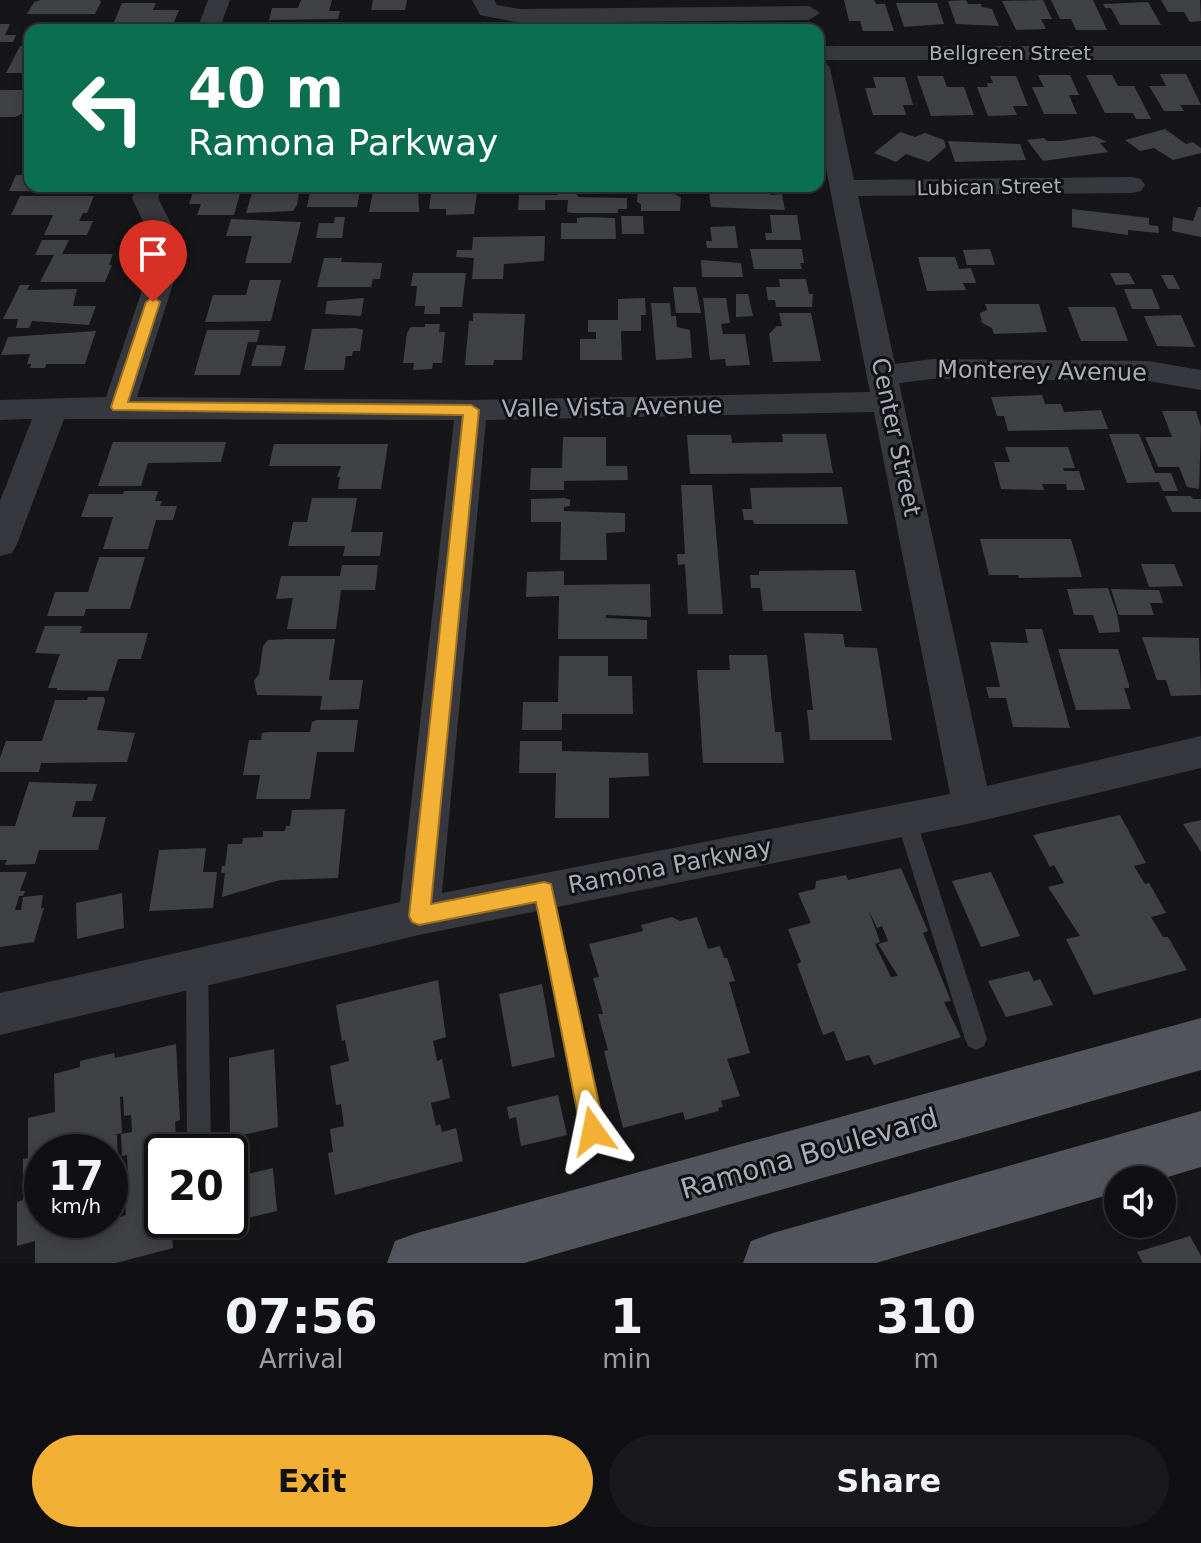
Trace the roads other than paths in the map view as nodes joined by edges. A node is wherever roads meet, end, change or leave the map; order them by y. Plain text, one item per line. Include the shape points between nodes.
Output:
1 (219, 0) edge
2 (485, 5) edge
3 (809, 14) edge
4 (210, 24) edge
5 (824, 53) edge
6 (1201, 53) edge
7 (824, 95) edge
8 (1132, 185) dead end
9 (845, 188) junction
10 (148, 192) edge
11 (1201, 380) edge
12 (886, 389) junction
13 (118, 407) junction
14 (52, 409) junction
15 (0, 410) edge
16 (471, 410) junction
17 (0, 544) edge
18 (1198, 758) edge
19 (972, 806) junction
20 (906, 819) junction
21 (544, 891) junction
22 (419, 916) junction
23 (197, 968) junction
24 (0, 1014) edge
25 (976, 1039) dead end
26 (1201, 1044) edge
27 (593, 1131) dead end
28 (199, 1134) edge
29 (1201, 1139) edge
30 (417, 1263) edge
31 (773, 1263) edge

1 - 4 street
2 - 3 street via 520,16
5 - 6 street, Bellgreen Street
7 - 9 street, Center Street
8 - 9 street, Lubican Street
9 - 12 street, Center Street
10 - 13 street via 145,198 170,249
11 - 12 street, Monterey Avenue via 1148,371 932,369
12 - 16 street, Valle Vista Avenue
12 - 19 street, Center Street
13 - 14 street, Valle Vista Avenue
13 - 16 street, Valle Vista Avenue
14 - 15 street, Valle Vista Avenue
14 - 17 street
16 - 22 street
18 - 19 street, Ramona Parkway
19 - 20 street, Ramona Parkway
20 - 21 street, Ramona Parkway
20 - 25 lane
21 - 22 street, Ramona Parkway
21 - 27 lane
22 - 23 street, Ramona Parkway
23 - 24 street, Ramona Parkway
23 - 28 lane
26 - 30 main road, Ramona Boulevard
29 - 31 main road

